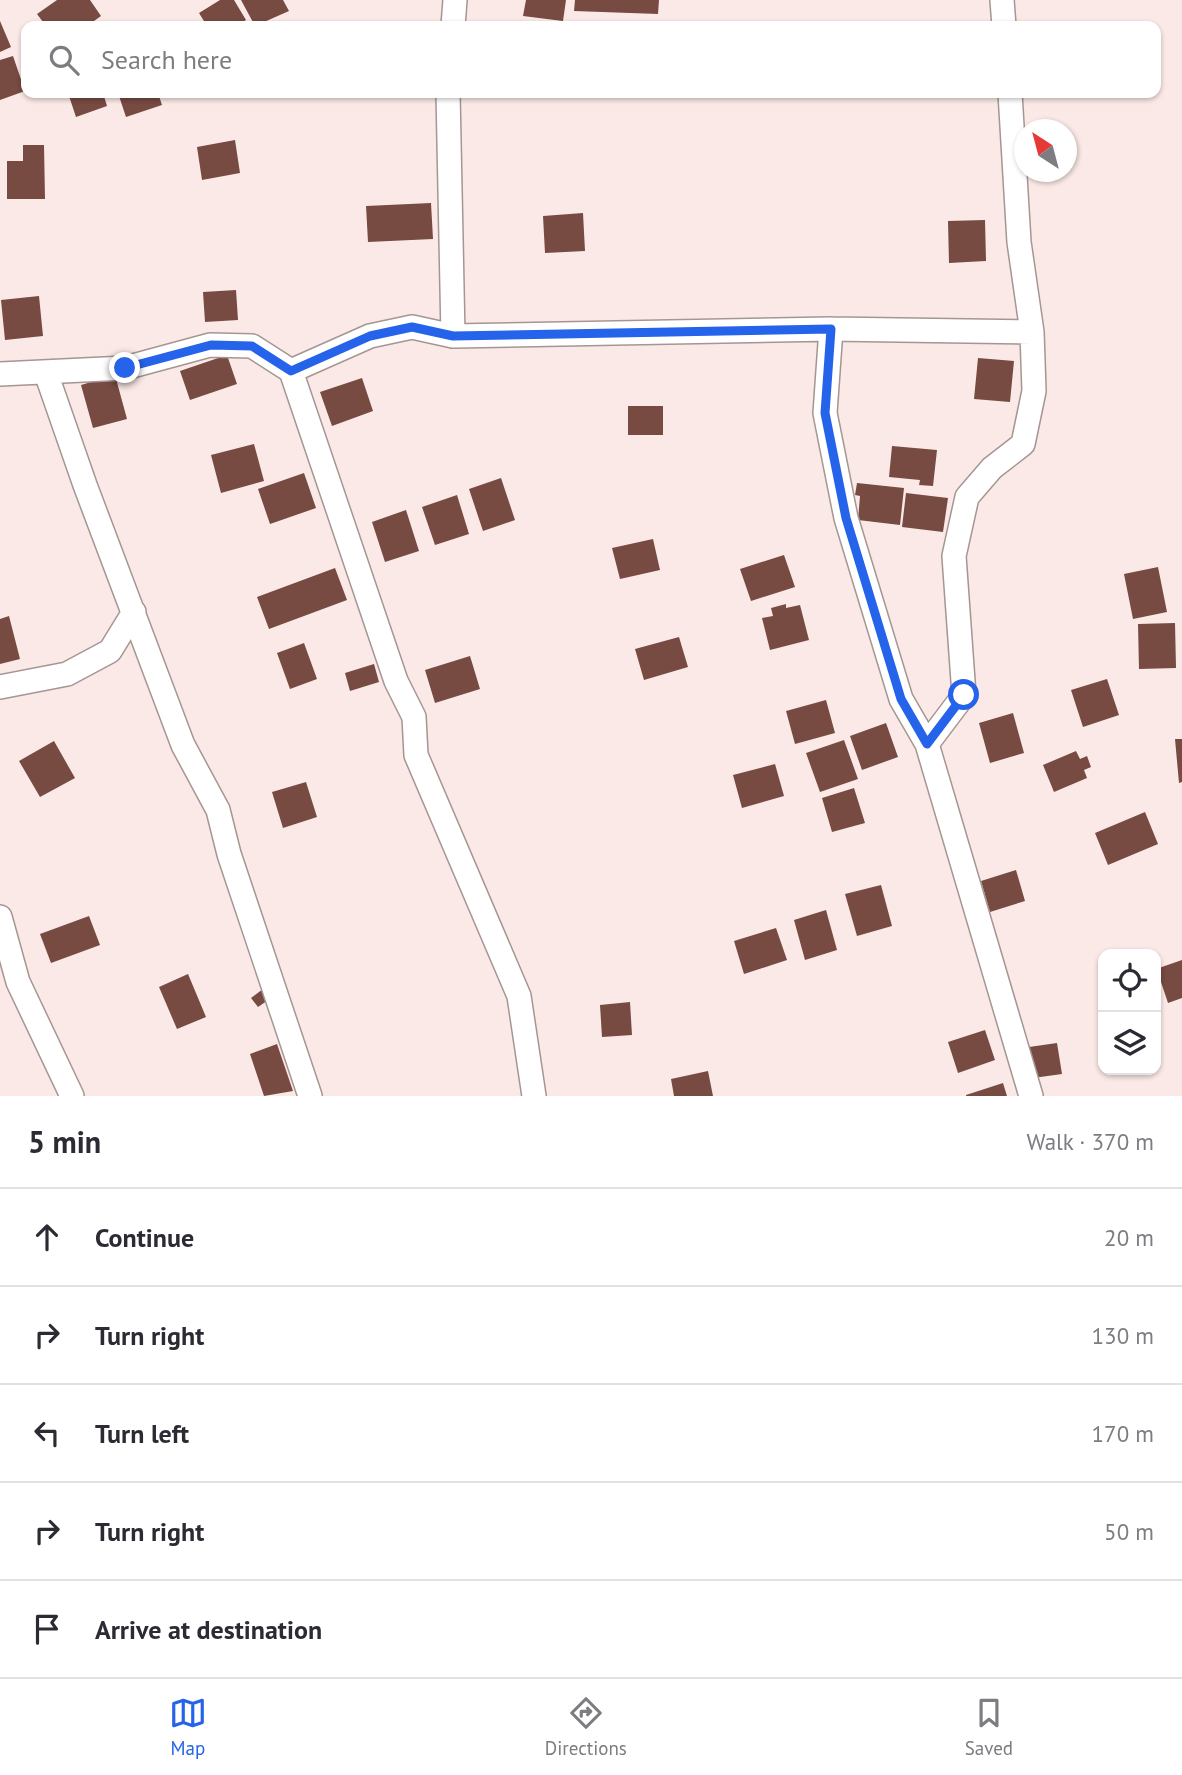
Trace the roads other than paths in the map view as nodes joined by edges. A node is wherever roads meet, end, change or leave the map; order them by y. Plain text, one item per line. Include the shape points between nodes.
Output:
1 (455, 0) edge
2 (1002, 0) edge
3 (453, 21) edge
4 (1004, 21) edge
5 (448, 98) edge
6 (1010, 98) edge
7 (831, 329) junction
8 (1032, 332) junction
9 (453, 336) junction
10 (291, 371) junction
11 (46, 373) junction
12 (0, 374) edge
13 (134, 612) junction
14 (0, 687) edge
15 (927, 744) junction
16 (0, 918) edge
17 (72, 1096) edge
18 (310, 1096) edge
19 (534, 1096) edge
20 (1031, 1096) edge

1 - 3 street
2 - 4 street
5 - 9 street
6 - 8 street via 1020,242
7 - 8 street
7 - 9 street
7 - 15 street via 825,413 846,518 901,699
8 - 15 street via 1034,391 1023,444 992,468 967,497 954,556 964,695
9 - 10 street via 402,329 370,336
10 - 11 street via 252,346 211,345 125,368
10 - 19 street via 397,681 414,717 416,755 519,996
11 - 12 street
11 - 13 street
13 - 14 street via 110,651 67,674
13 - 18 street via 183,745 218,810
15 - 20 street
16 - 17 street via 18,982

